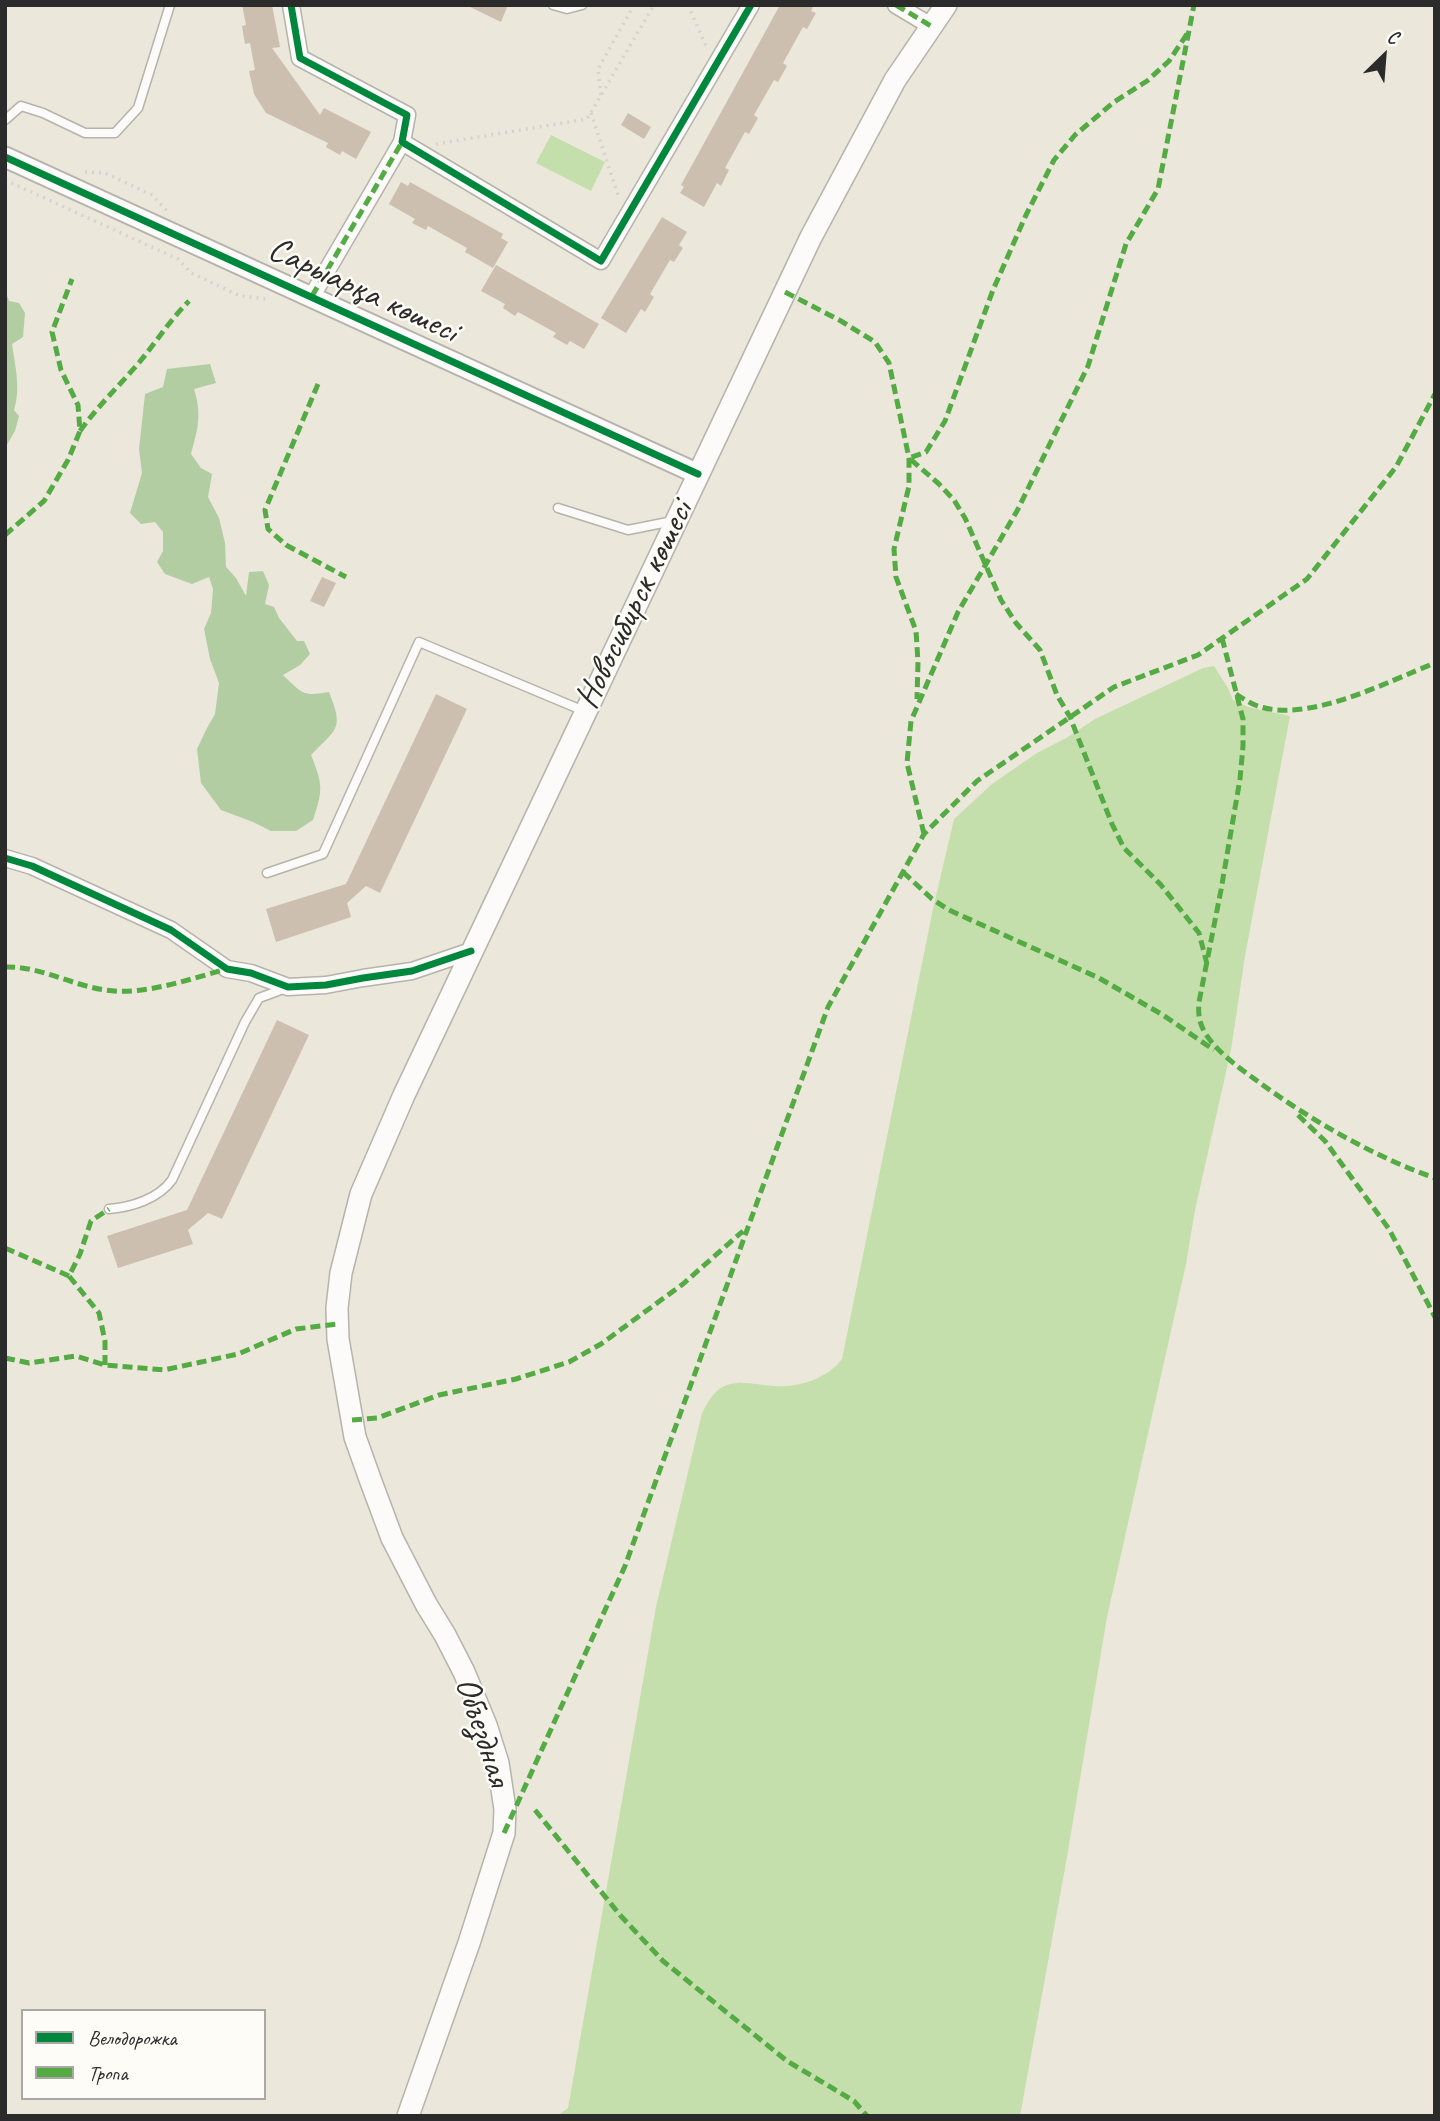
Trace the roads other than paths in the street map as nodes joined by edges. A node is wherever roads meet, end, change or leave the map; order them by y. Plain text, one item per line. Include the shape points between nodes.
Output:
1 (170, 5) edge
2 (291, 5) edge
3 (553, 5) edge
4 (582, 5) edge
5 (751, 5) edge
6 (896, 5) edge
7 (946, 5) edge
8 (931, 26) junction
9 (5, 120) edge
10 (407, 145) junction
11 (5, 157) edge
12 (312, 296) junction
13 (698, 474) junction
14 (558, 508) dead end
15 (676, 520) junction
16 (584, 711) junction
17 (5, 858) edge
18 (267, 873) dead end
19 (471, 951) junction
20 (288, 987) junction
21 (109, 1209) dead end
22 (348, 1399) joint
23 (408, 2116) edge

1 - 9 lane via 138,108 114,134 85,133 21,106
2 - 10 street via 300,58 407,115
3 - 4 lane via 567,9
5 - 10 street via 601,261
6 - 8 street
7 - 8 main road, Новосибирск көшесі
8 - 13 main road, Новосибирск көшесі via 895,80 811,237
10 - 12 street
11 - 12 street, Сарыарқа көшесі
12 - 13 street, Сарыарқа көшесі
13 - 15 main road, Новосибирск көшесі
14 - 15 lane via 628,530
15 - 16 main road, Новосибирск көшесі
16 - 18 lane via 419,642 323,854
16 - 19 main road, Новосибирск көшесі
17 - 20 street via 171,930 227,969
19 - 20 street via 412,971
19 - 22 main road, Новосибирск көшесі via 361,1194 337,1308
20 - 21 lane via 259,998 164,1190 123,1208
22 - 23 main road, Объездная via 355,1437 392,1538 446,1635 486,1725 505,1809 504,1833

